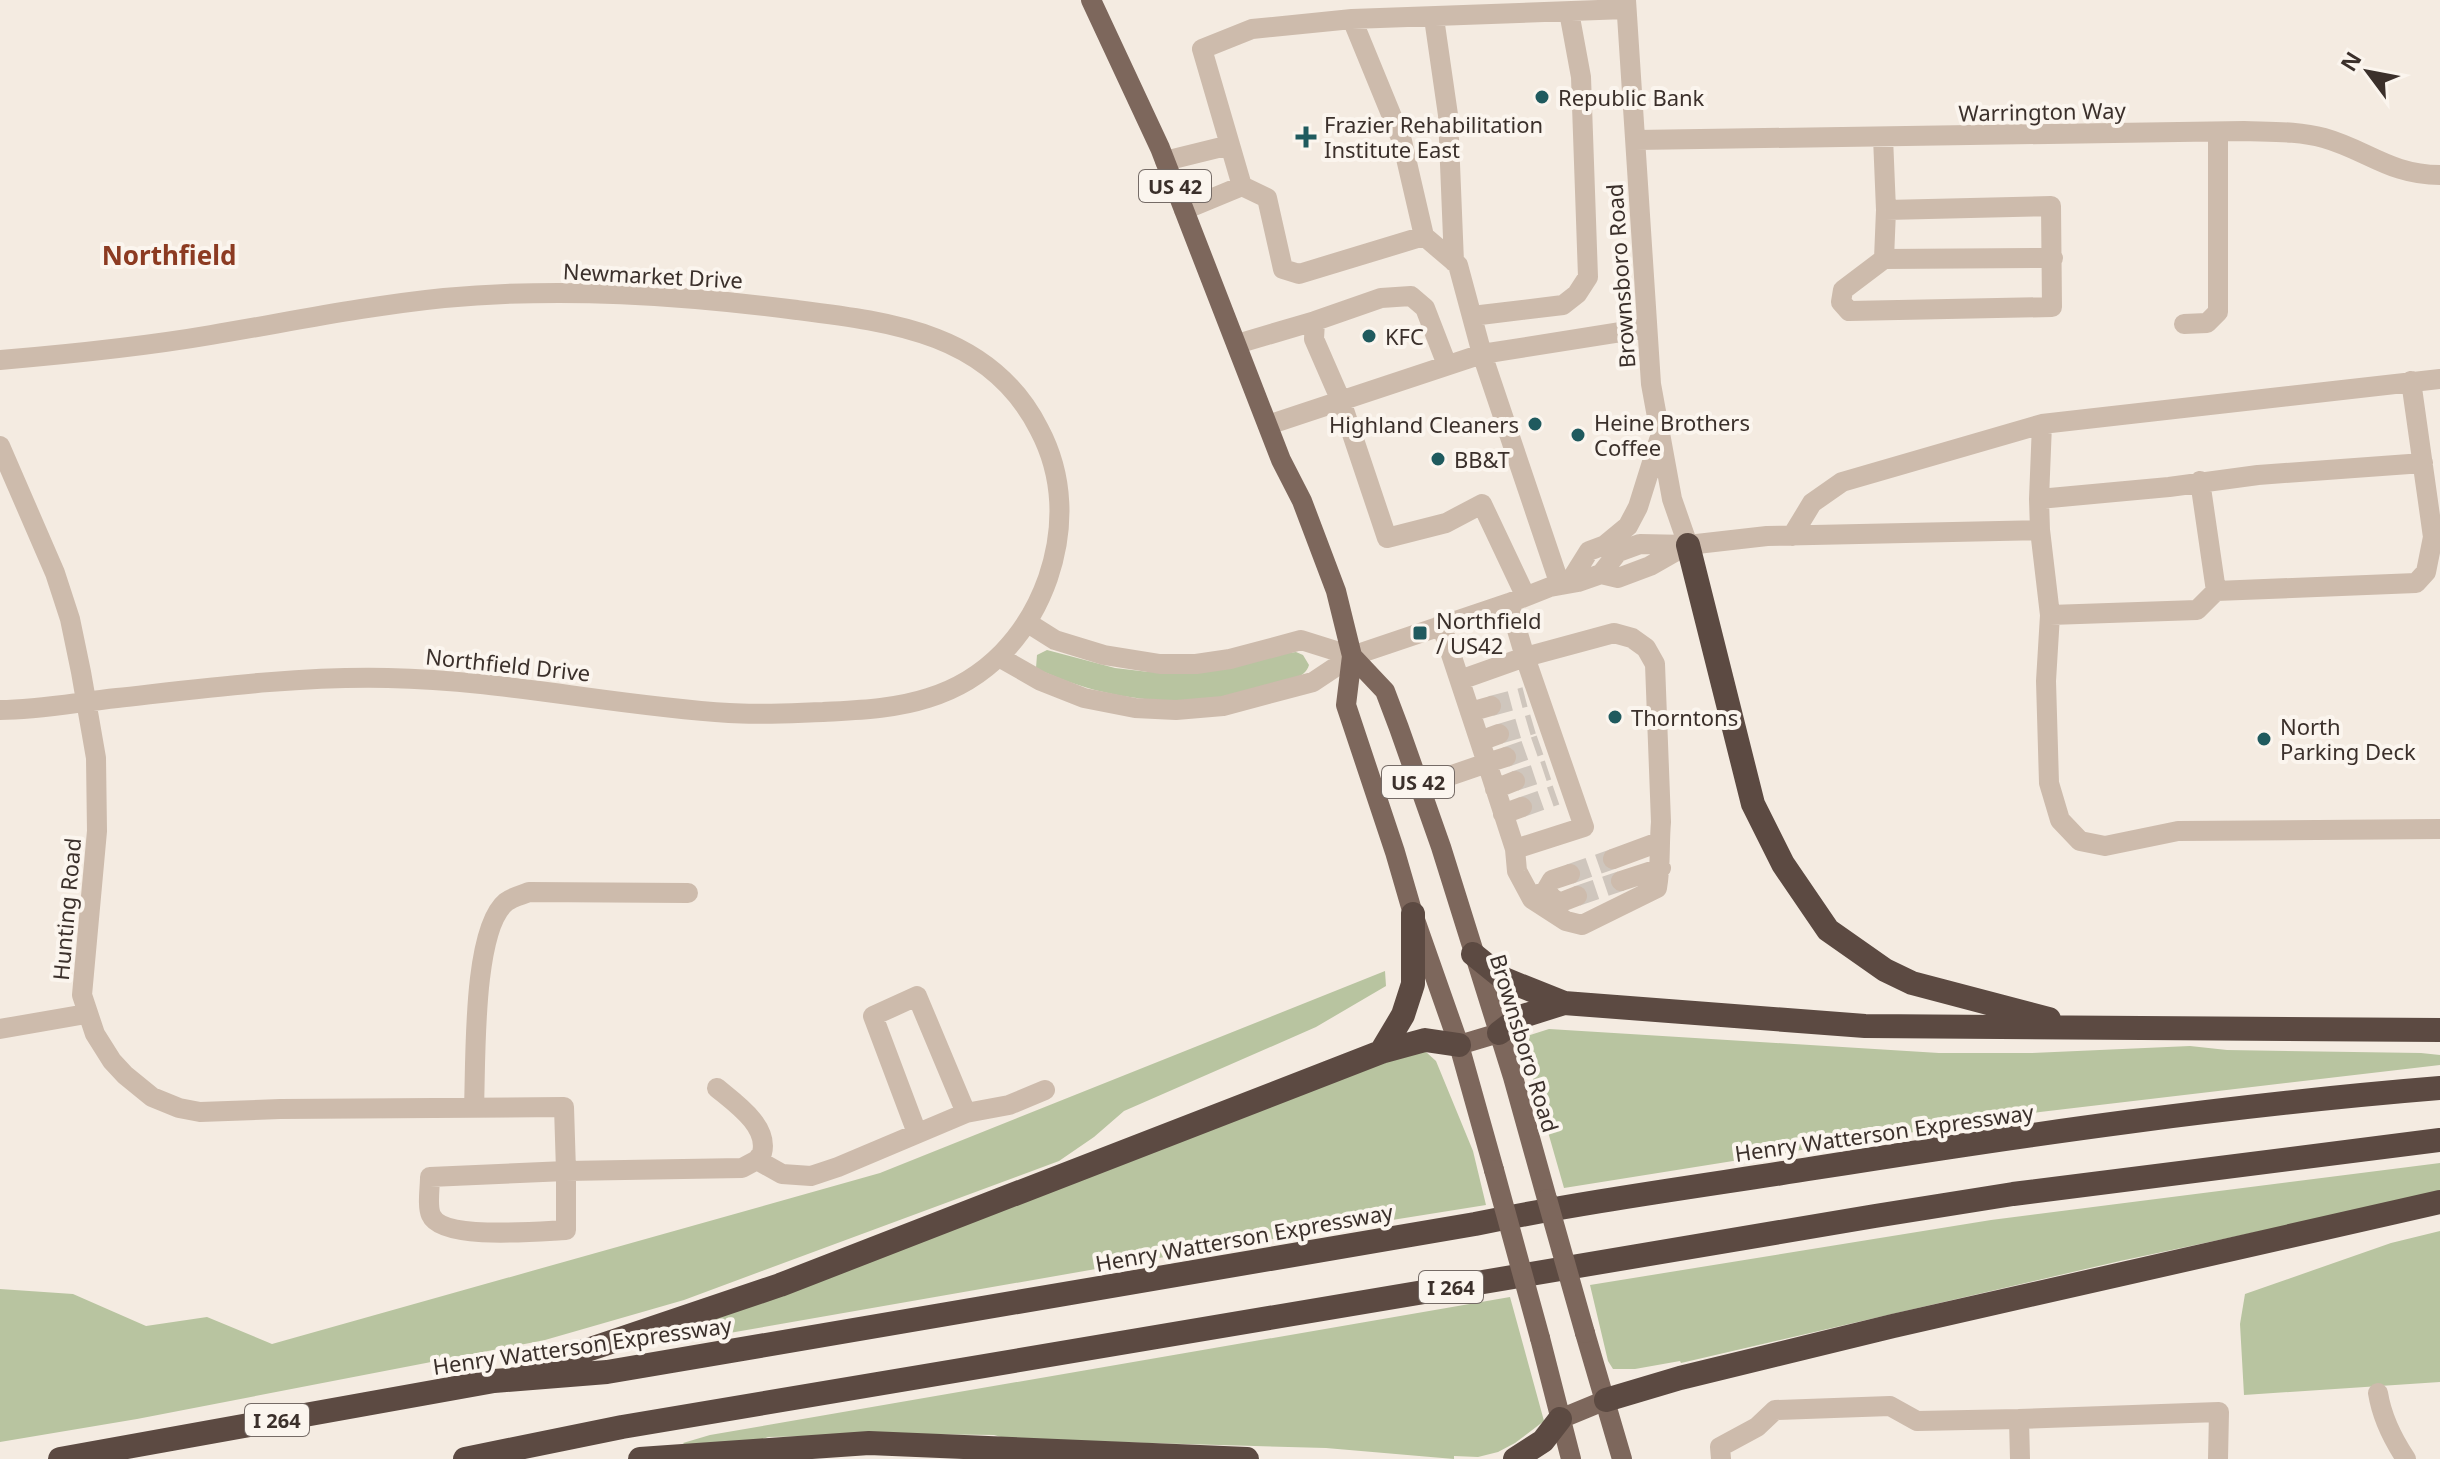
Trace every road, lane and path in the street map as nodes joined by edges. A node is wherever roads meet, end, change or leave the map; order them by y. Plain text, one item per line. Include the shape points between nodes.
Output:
1 (1091, 0) edge
2 (1626, 4) edge
3 (1569, 12) junction
4 (1434, 18) junction
5 (1352, 19) junction
6 (2218, 133) junction
7 (1883, 137) junction
8 (1636, 140) junction
9 (1230, 145) junction
10 (1165, 161) junction
11 (2440, 175) edge
12 (1242, 186) junction
13 (1184, 210) junction
14 (1886, 210) junction
15 (1424, 236) junction
16 (2053, 258) junction
17 (1884, 259) junction
18 (1454, 262) junction
19 (1472, 316) junction
20 (1315, 321) junction
21 (2184, 324) dead end
22 (1646, 328) junction
23 (1237, 344) junction
24 (1482, 354) junction
25 (0, 360) edge
26 (1447, 365) junction
27 (2440, 379) edge
28 (2411, 381) junction
29 (1341, 401) junction
30 (2042, 424) junction
31 (1268, 425) junction
32 (1660, 440) junction
33 (0, 446) edge
34 (2423, 463) junction
35 (2200, 481) junction
36 (2039, 499) junction
37 (2040, 530) junction
38 (1792, 536) junction
39 (1688, 545) junction
40 (1564, 584) junction
41 (2216, 591) junction
42 (1517, 599) junction
43 (2050, 615) junction
44 (1028, 623) junction
45 (1441, 624) junction
46 (1014, 641) joint
47 (1352, 656) junction
48 (999, 657) junction
49 (1525, 657) junction
50 (1460, 680) junction
51 (86, 701) junction
52 (1491, 706) tunnel mouth
53 (0, 710) edge
54 (1470, 712) junction
55 (1496, 760) junction
56 (1515, 781) tunnel mouth
57 (1420, 786) junction
58 (1495, 789) junction
59 (2440, 829) edge
60 (1659, 842) junction
61 (1515, 849) junction
62 (1613, 859) tunnel mouth
63 (1661, 868) junction
64 (1570, 874) tunnel mouth
65 (1621, 881) tunnel mouth
66 (688, 893) dead end
67 (1537, 894) junction
68 (1577, 896) tunnel mouth
69 (1413, 914) junction
70 (1473, 954) junction
71 (1564, 1003) junction
72 (86, 1014) junction
73 (0, 1029) edge
74 (2086, 1029) junction
75 (2440, 1030) edge
76 (1499, 1033) junction
77 (1459, 1045) junction
78 (1381, 1052) junction
79 (717, 1088) dead end
80 (2440, 1088) edge
81 (1045, 1090) dead end
82 (474, 1107) junction
83 (966, 1113) junction
84 (917, 1133) junction
85 (2440, 1140) edge
86 (757, 1160) junction
87 (566, 1171) junction
88 (2440, 1202) edge
89 (494, 1381) junction
90 (2378, 1393) dead end
91 (1606, 1400) junction
92 (1560, 1419) junction
93 (2019, 1419) junction
94 (60, 1459) edge
95 (465, 1459) edge
96 (640, 1459) edge
97 (1247, 1459) edge
98 (1515, 1459) edge
99 (1571, 1459) edge
100 (1622, 1459) edge
101 (1721, 1459) edge
102 (2020, 1459) edge
103 (2218, 1459) edge
104 (2406, 1459) edge

1 - 10 main road, US 42
2 - 3 street
2 - 8 street, Brownsboro Road
3 - 4 street
3 - 19 street via 1581,77 1588,277 1563,305
4 - 5 street
4 - 18 street via 1448,115
5 - 9 street via 1252,29 1202,49
5 - 15 street via 1402,141
6 - 7 street, Warrington Way
6 - 11 street, Warrington Way via 2302,133 2400,171
6 - 21 street via 2218,312 2207,323
7 - 8 street, Warrington Way
7 - 14 street
8 - 22 street, Brownsboro Road
9 - 10 street
9 - 12 street
10 - 13 main road, US 42
12 - 13 street
12 - 15 street via 1267,198 1283,269 1299,274
13 - 23 main road, US 42
14 - 16 street via 2051,206
14 - 17 street
15 - 18 street
16 - 17 street
16 - 17 street via 2052,307 1849,311 1841,302 1843,290
18 - 19 street
19 - 24 street
20 - 23 street
20 - 26 street via 1381,298 1411,296 1425,308
20 - 29 street via 1314,339
22 - 24 street
22 - 32 street, Brownsboro Road
23 - 31 main road, US 42
24 - 26 street
24 - 40 street
25 - 44 street, Newmarket Drive via 125,348 367,307 527,293 701,297 913,329 954,344 988,366 1025,405 1047,446 1059,492 1060,530 1052,566
26 - 29 street
27 - 28 street
28 - 30 street
28 - 34 street
29 - 31 street
29 - 42 street via 1387,538 1446,523 1482,504
30 - 36 street
30 - 38 street via 1842,482 1812,503
31 - 47 main road, US 42 via 1336,591
32 - 39 street, Brownsboro Road
32 - 40 street via 1628,526 1589,551
33 - 51 street, Hunting Road via 55,573
34 - 35 street
34 - 41 street via 2433,537 2426,572 2416,583
35 - 36 street
35 - 41 street
36 - 37 street
37 - 38 street
37 - 43 street
38 - 39 street
39 - 40 street via 1618,578 1601,574
39 - 74 highway via 1753,804 1783,864 1828,930 1912,983
40 - 42 street
41 - 43 street via 2197,610
42 - 45 street
42 - 49 street
43 - 59 street via 2049,783 2060,820 2080,841 2105,846 2178,831
44 - 46 street, Newmarket Drive
44 - 47 street via 1055,640 1160,664 1230,659 1301,640
45 - 47 street
45 - 50 street
46 - 48 street, Northfield Drive
47 - 48 street via 1313,682 1223,706 1176,710 1084,698
47 - 57 main road, Brownsboro Road / US 42 via 1385,691
47 - 69 main road, US 42 via 1346,705
48 - 51 street, Northfield Drive via 928,699 874,709 731,714 524,688 388,678 322,679
49 - 50 street
49 - 60 street via 1614,633 1646,648 1655,664
49 - 61 street via 1531,695 1555,767 1584,827
50 - 54 street
51 - 53 street, Northfield Drive
51 - 72 street, Hunting Road via 96,758 97,831 84,953
52 - 54 street
54 - 55 street via 1490,738
55 - 57 street
55 - 58 street
56 - 58 street
57 - 70 main road, Brownsboro Road / US 42
58 - 61 street via 1513,810
60 - 62 street
60 - 63 street
61 - 67 street via 1517,871
63 - 65 street
63 - 67 street via 1657,888 1582,925 1566,921
64 - 67 street via 1552,880
66 - 82 street via 529,892 506,902 491,924 481,964
67 - 68 street via 1559,903
69 - 77 main road, US 42
69 - 78 highway via 1413,984 1403,1015
70 - 71 highway via 1504,979
70 - 76 main road, Brownsboro Road / US 42
71 - 74 highway via 1865,1026
71 - 76 highway via 1520,1017
72 - 73 street
72 - 82 street, Hunting Road via 125,1075 152,1097 179,1108 219,1112
74 - 75 highway
76 - 77 main road
76 - 91 main road, Brownsboro Road / US 42, bridge
77 - 78 highway via 1425,1040
77 - 92 main road, US 42, bridge
78 - 89 highway via 780,1285
79 - 86 street via 759,1131 764,1144
80 - 89 highway, Henry Watterson Expressway / I 264 via 1927,1150 1579,1203 607,1372
81 - 83 street via 1009,1105
82 - 87 street, Hunting Road via 564,1107
83 - 84 street
83 - 84 street via 917,996 873,1016
84 - 86 street via 811,1176 782,1174
85 - 95 highway, I 264 via 1875,1216 622,1427
86 - 87 street via 742,1168
87 - 87 street via 430,1177 431,1215 440,1226 462,1232 566,1230
88 - 91 highway via 1908,1322
89 - 94 highway, Henry Watterson Expressway / I 264
90 - 104 street via 2381,1413
91 - 92 main road
91 - 100 main road, Brownsboro Road / US 42
92 - 98 highway via 1543,1441
92 - 99 main road, US 42
93 - 101 street via 1917,1421 1890,1406 1775,1410 1757,1427 1720,1447
93 - 102 street
93 - 103 street via 2219,1412
96 - 97 highway via 869,1443

